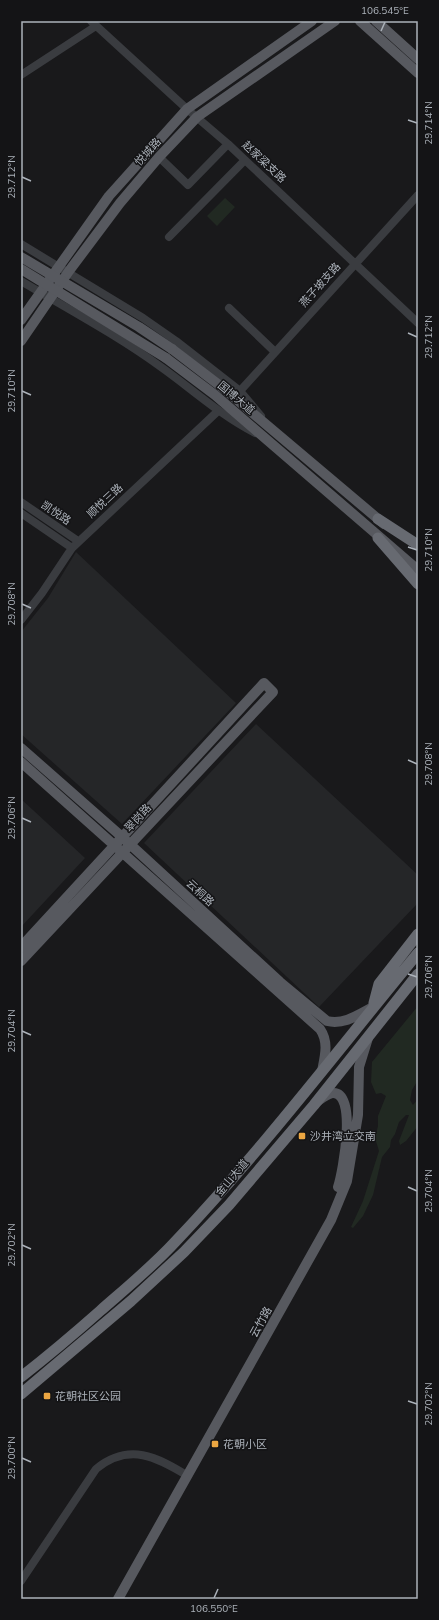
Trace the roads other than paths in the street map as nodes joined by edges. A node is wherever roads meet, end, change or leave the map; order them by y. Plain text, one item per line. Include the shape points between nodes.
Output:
1 (312, 21) edge
2 (335, 21) edge
3 (360, 21) edge
4 (376, 21) edge
5 (94, 24) edge
6 (418, 58) edge
7 (418, 73) edge
8 (21, 75) edge
9 (187, 109) junction
10 (197, 117) junction
11 (228, 144) junction
12 (159, 157) junction
13 (245, 160) junction
14 (418, 194) edge
15 (169, 237) dead end
16 (21, 244) edge
17 (21, 257) edge
18 (355, 263) junction
19 (59, 266) junction
20 (21, 269) edge
21 (69, 271) junction
22 (21, 281) edge
23 (40, 293) junction
24 (50, 298) junction
25 (228, 308) dead end
26 (21, 320) edge
27 (418, 323) edge
28 (21, 341) edge
29 (274, 352) junction
30 (169, 353) junction
31 (240, 391) junction
32 (218, 411) junction
33 (272, 429) junction
34 (263, 436) junction
35 (21, 502) edge
36 (21, 513) edge
37 (378, 519) junction
38 (378, 538) junction
39 (78, 541) junction
40 (418, 545) edge
41 (72, 548) junction
42 (418, 552) edge
43 (418, 570) edge
44 (418, 584) edge
45 (21, 620) edge
46 (21, 748) edge
47 (21, 762) edge
48 (118, 840) junction
49 (126, 848) junction
50 (418, 934) edge
51 (21, 947) edge
52 (418, 953) edge
53 (21, 961) edge
54 (416, 977) edge
55 (373, 1007) junction
56 (369, 1037) junction
57 (322, 1071) junction
58 (314, 1104) junction
59 (21, 1377) edge
60 (21, 1394) edge
61 (186, 1475) junction
62 (21, 1581) edge
63 (111, 1599) edge
64 (118, 1599) edge

1 - 9 main road, 悦城路
2 - 10 main road, 悦城路
3 - 7 main road
4 - 6 main road
5 - 8 street
5 - 9 street, 赵家梁支路
9 - 10 street, 赵家梁支路
9 - 19 main road, 悦城路 via 109,196
10 - 11 street, 赵家梁支路
10 - 12 main road, 悦城路
11 - 12 street via 188,185
11 - 13 street, 赵家梁支路
12 - 21 main road, 悦城路 via 120,203
13 - 15 street
13 - 18 street, 赵家梁支路
14 - 18 street, 燕子坡支路
16 - 19 street
17 - 30 main road, 国博大道, bridge via 139,327
18 - 27 street, 赵家梁支路
18 - 29 street, 燕子坡支路
19 - 21 street
19 - 23 main road, 悦城路
20 - 30 main road, 国博大道, bridge via 132,335
21 - 24 main road, 悦城路
21 - 31 street via 176,341
22 - 23 street
23 - 24 street
23 - 26 main road, 悦城路
24 - 28 main road, 悦城路
24 - 32 street via 160,366
25 - 29 street
29 - 31 street, 燕子坡支路
30 - 33 main road, 国博大道 via 223,388
30 - 34 main road, 国博大道
31 - 33 street
32 - 34 street via 237,424
32 - 39 street, 顺悦三路
33 - 37 main road, 国博大道
34 - 38 main road, 国博大道
35 - 39 street, 凯悦路
36 - 41 street, 凯悦路
37 - 40 highway
37 - 42 main road, 国博大道
38 - 43 main road, 国博大道
38 - 44 highway
39 - 41 street, 顺悦三路
41 - 45 street, 顺悦三路
46 - 48 main road, 云桐路
47 - 48 main road, 云桐路
48 - 49 main road, 云桐路
48 - 49 main road, 翠岗路 via 264,683 274,692
48 - 51 main road, 翠岗路
49 - 53 main road, 翠岗路
49 - 55 main road, 云桐路 via 327,1021 343,1022
49 - 57 main road, 云桐路 via 320,1029 326,1045
50 - 55 highway via 379,984
52 - 55 highway, 金山大道
54 - 56 highway, 金山大道
55 - 57 highway, 金山大道
56 - 58 highway, 金山大道
56 - 61 main road, 云竹路 via 359,1067 358,1115 347,1181 340,1201
57 - 59 highway, 金山大道 via 174,1243 109,1304
58 - 60 highway, 金山大道 via 229,1205 184,1252 131,1301
58 - 61 main road, 云竹路 via 331,1093 341,1096 346,1106 344,1157 341,1180 335,1198
61 - 62 street via 148,1456 120,1455 107,1460 96,1469
61 - 63 main road, 云竹路
61 - 64 main road, 云竹路

